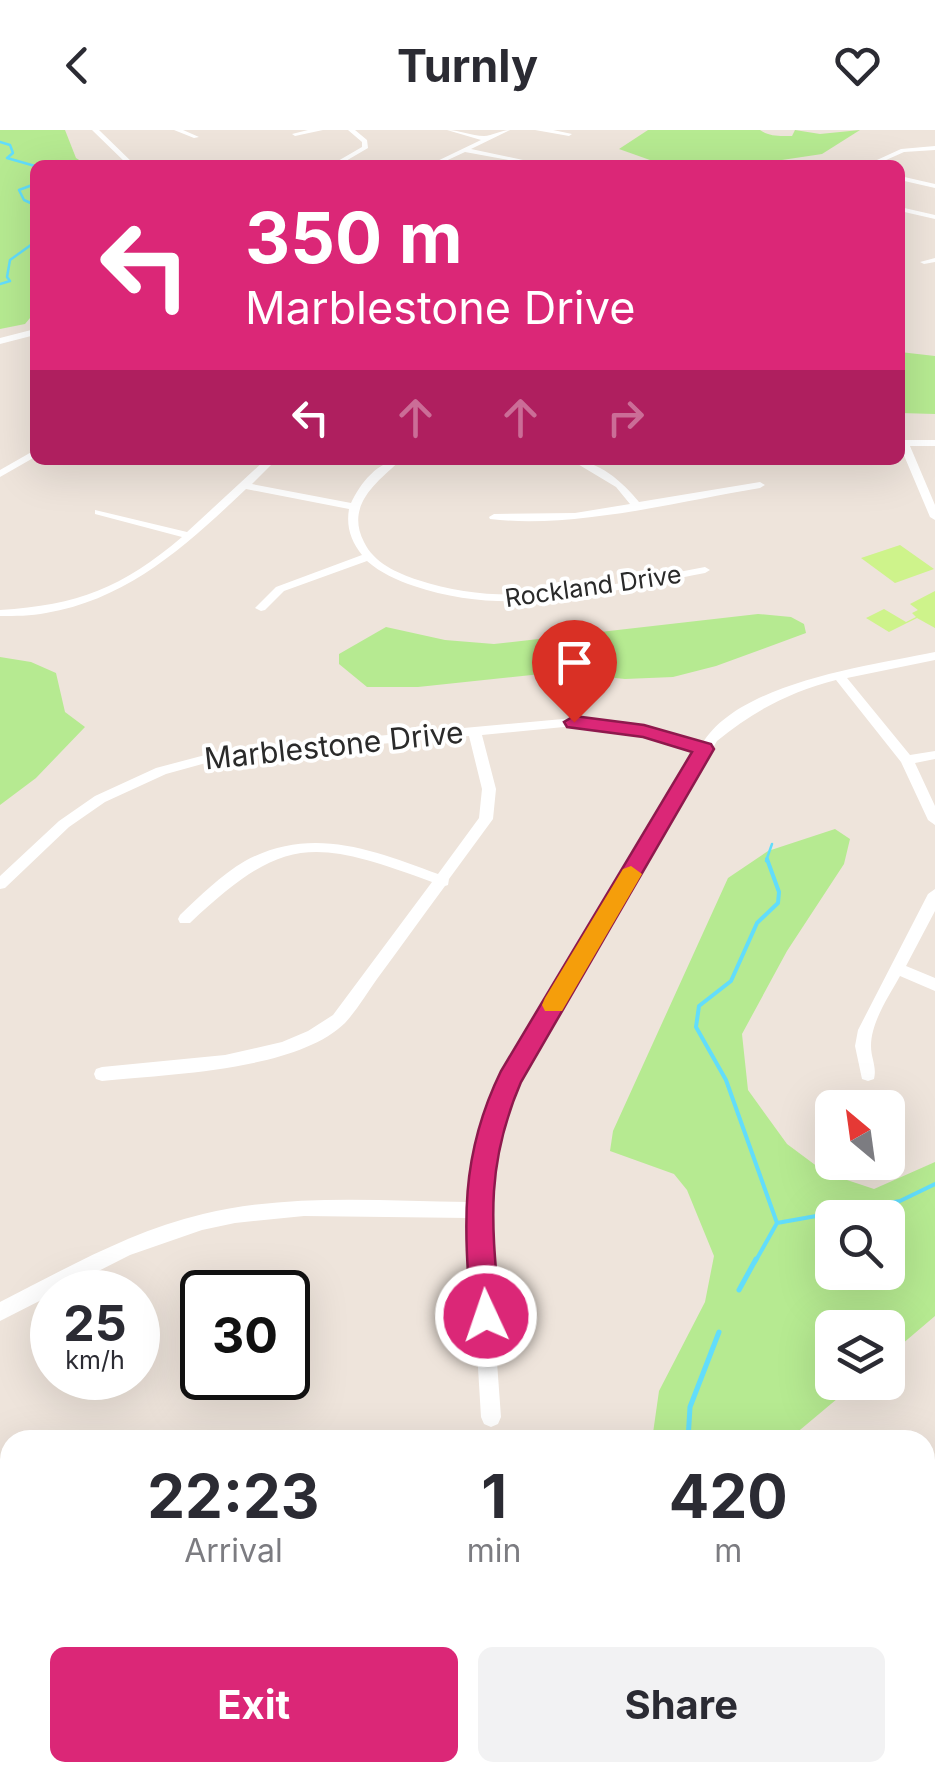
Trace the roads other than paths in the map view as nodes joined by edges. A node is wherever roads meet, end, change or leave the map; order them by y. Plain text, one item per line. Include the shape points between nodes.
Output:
1 (95, 130) edge
2 (177, 130) edge
3 (320, 130) edge
4 (352, 130) edge
5 (450, 130) edge
6 (507, 130) edge
7 (538, 130) edge
8 (295, 134) dead end
9 (568, 134) dead end
10 (196, 137) dead end
11 (487, 139) junction
12 (935, 148) edge
13 (465, 150) junction
14 (127, 160) edge
15 (345, 160) edge
16 (443, 160) edge
17 (520, 160) dead end
18 (880, 160) edge
19 (905, 179) edge
20 (935, 186) edge
21 (905, 210) edge
22 (935, 217) edge
23 (30, 333) edge
24 (0, 341) edge
25 (935, 443) edge
26 (905, 444) edge
27 (905, 451) edge
28 (30, 456) edge
29 (266, 465) edge
30 (390, 465) edge
31 (584, 465) edge
32 (0, 474) edge
33 (244, 485) junction
34 (760, 485) dead end
35 (354, 506) junction
36 (638, 507) junction
37 (99, 512) dead end
38 (494, 517) dead end
39 (935, 517) edge
40 (187, 536) junction
41 (367, 557) junction
42 (705, 570) dead end
43 (261, 608) dead end
44 (0, 612) edge
45 (935, 656) edge
46 (839, 676) junction
47 (474, 730) junction
48 (704, 749) junction
49 (935, 754) edge
50 (907, 760) junction
51 (935, 820) edge
52 (443, 882) junction
53 (0, 884) edge
54 (935, 894) edge
55 (185, 919) dead end
56 (899, 969) junction
57 (935, 985) edge
58 (102, 1074) dead end
59 (868, 1074) dead end
60 (477, 1210) junction
61 (0, 1312) edge
62 (491, 1417) dead end

1 - 14 street
2 - 10 street
3 - 8 street
4 - 15 street via 366,146
5 - 11 street
6 - 11 street
7 - 9 street
11 - 13 street
12 - 18 street
13 - 16 street
13 - 17 street
19 - 20 street
21 - 22 street
23 - 24 street
25 - 26 street
27 - 39 street
28 - 32 street
29 - 33 street
30 - 35 street
31 - 36 street via 620,486
33 - 35 street
33 - 40 street
34 - 36 street
35 - 41 street via 355,535
36 - 38 street via 558,518
37 - 40 street
40 - 44 street via 135,580 105,595 48,610
41 - 42 street, Rockland Drive via 420,586 492,600
41 - 43 street via 280,589
45 - 46 street
46 - 48 street via 759,701
46 - 50 street
47 - 48 street, Marblestone Drive via 596,724
47 - 52 street via 488,808
47 - 53 street, Marblestone Drive via 248,751 161,771 82,811
48 - 60 street via 510,1078 488,1140
49 - 50 street
50 - 51 street
52 - 55 street via 358,850 298,848 236,871
52 - 58 street via 353,1004 308,1039 269,1052
54 - 56 street
56 - 57 street
56 - 59 street via 863,1040
60 - 61 street via 293,1210 204,1221 105,1257
60 - 62 street

